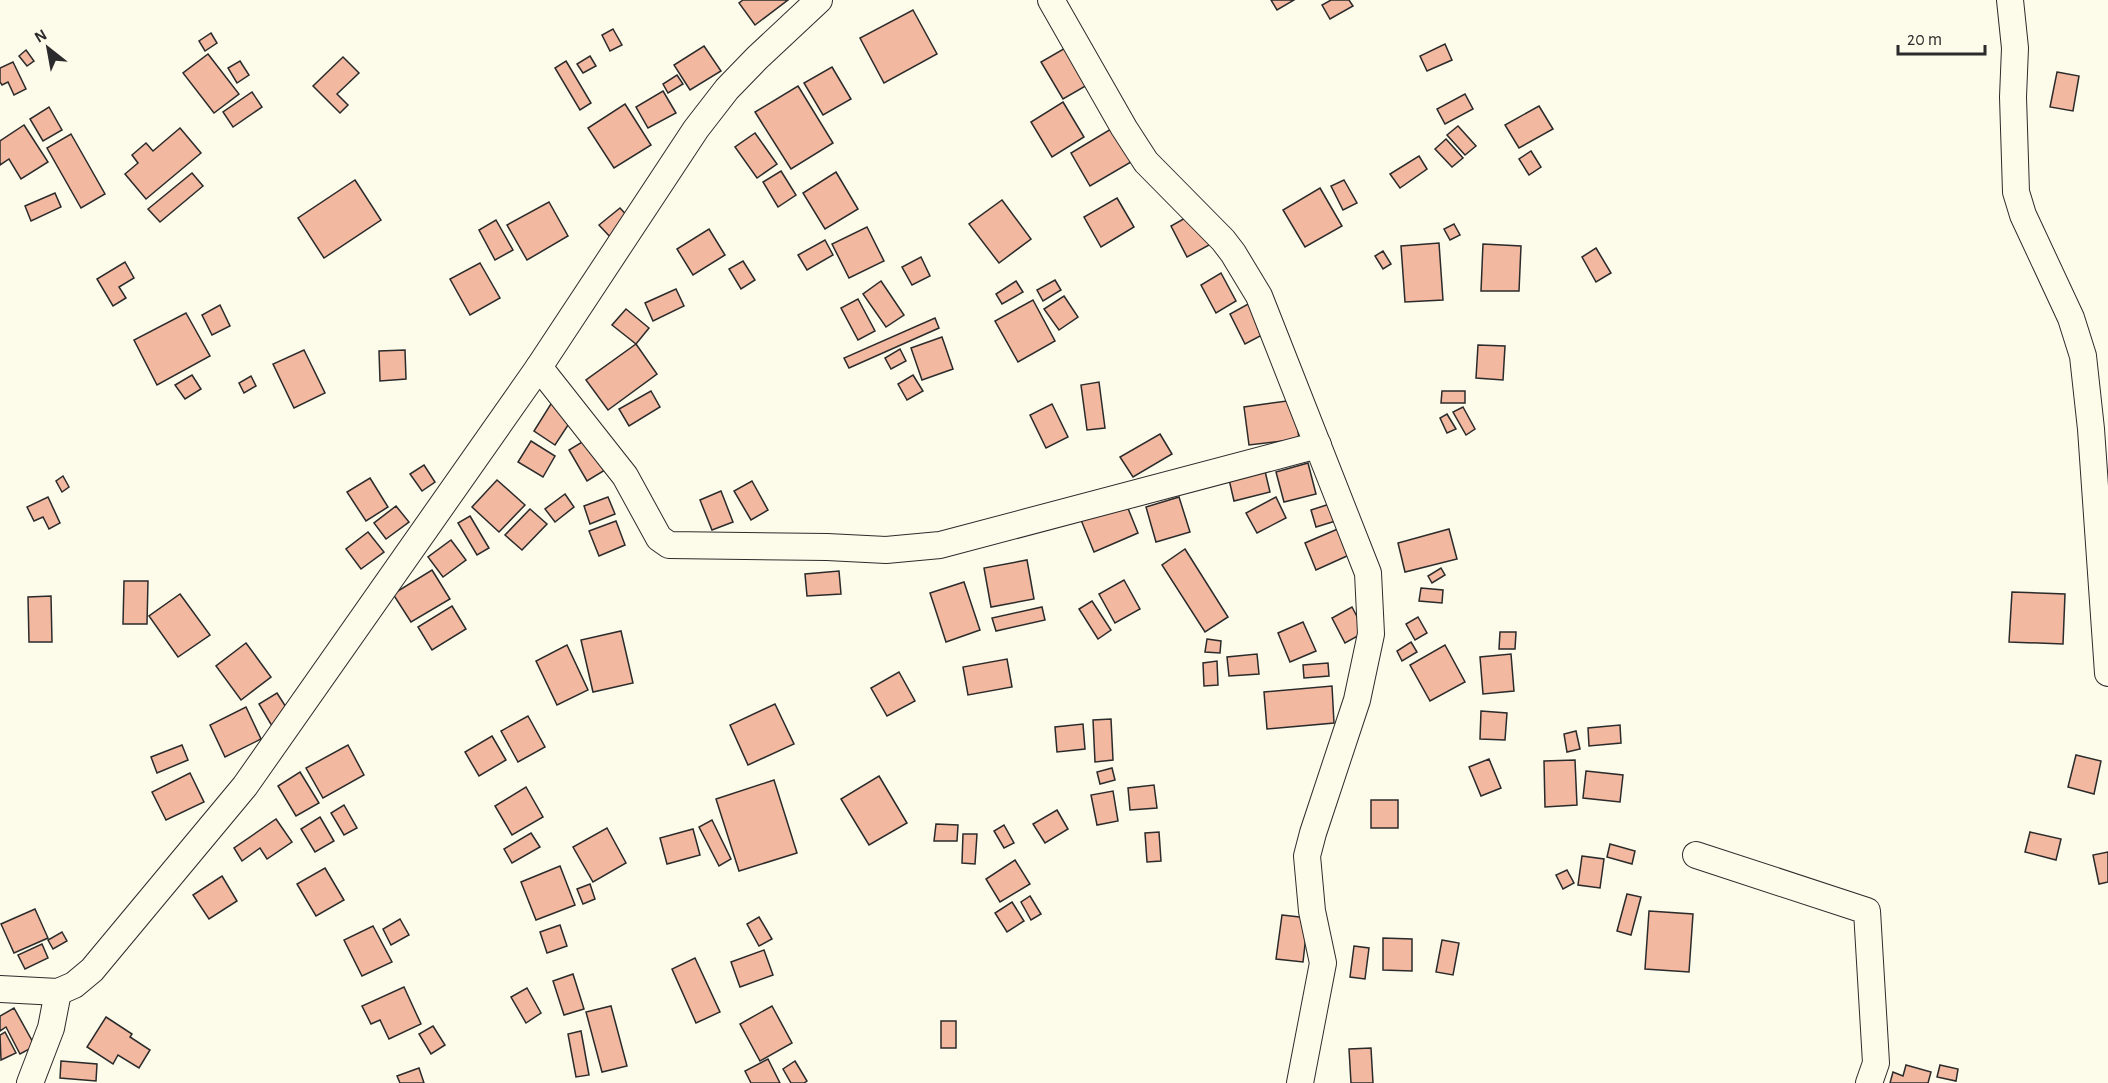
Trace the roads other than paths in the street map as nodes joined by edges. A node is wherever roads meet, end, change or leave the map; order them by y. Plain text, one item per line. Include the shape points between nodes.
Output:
1 (819, 0) edge
2 (1052, 0) edge
3 (2010, 0) edge
4 (539, 367) junction
5 (1318, 445) junction
6 (2108, 673) edge
7 (1696, 855) dead end
8 (0, 989) edge
9 (58, 992) junction
10 (30, 1083) edge
11 (1300, 1083) edge
12 (1869, 1083) edge

1 - 4 street via 727,89 696,129
2 - 5 street via 1146,162 1223,240 1259,296
3 - 6 street via 2015,48 2016,192 2071,318 2083,356
4 - 5 street via 625,476 659,538 669,545 886,550 940,545
4 - 9 street via 245,786 92,970
5 - 11 street via 1368,573 1371,634 1357,700 1307,856 1312,911 1323,963
7 - 12 street via 1867,911 1876,1063
8 - 9 street
9 - 10 street via 51,1028

